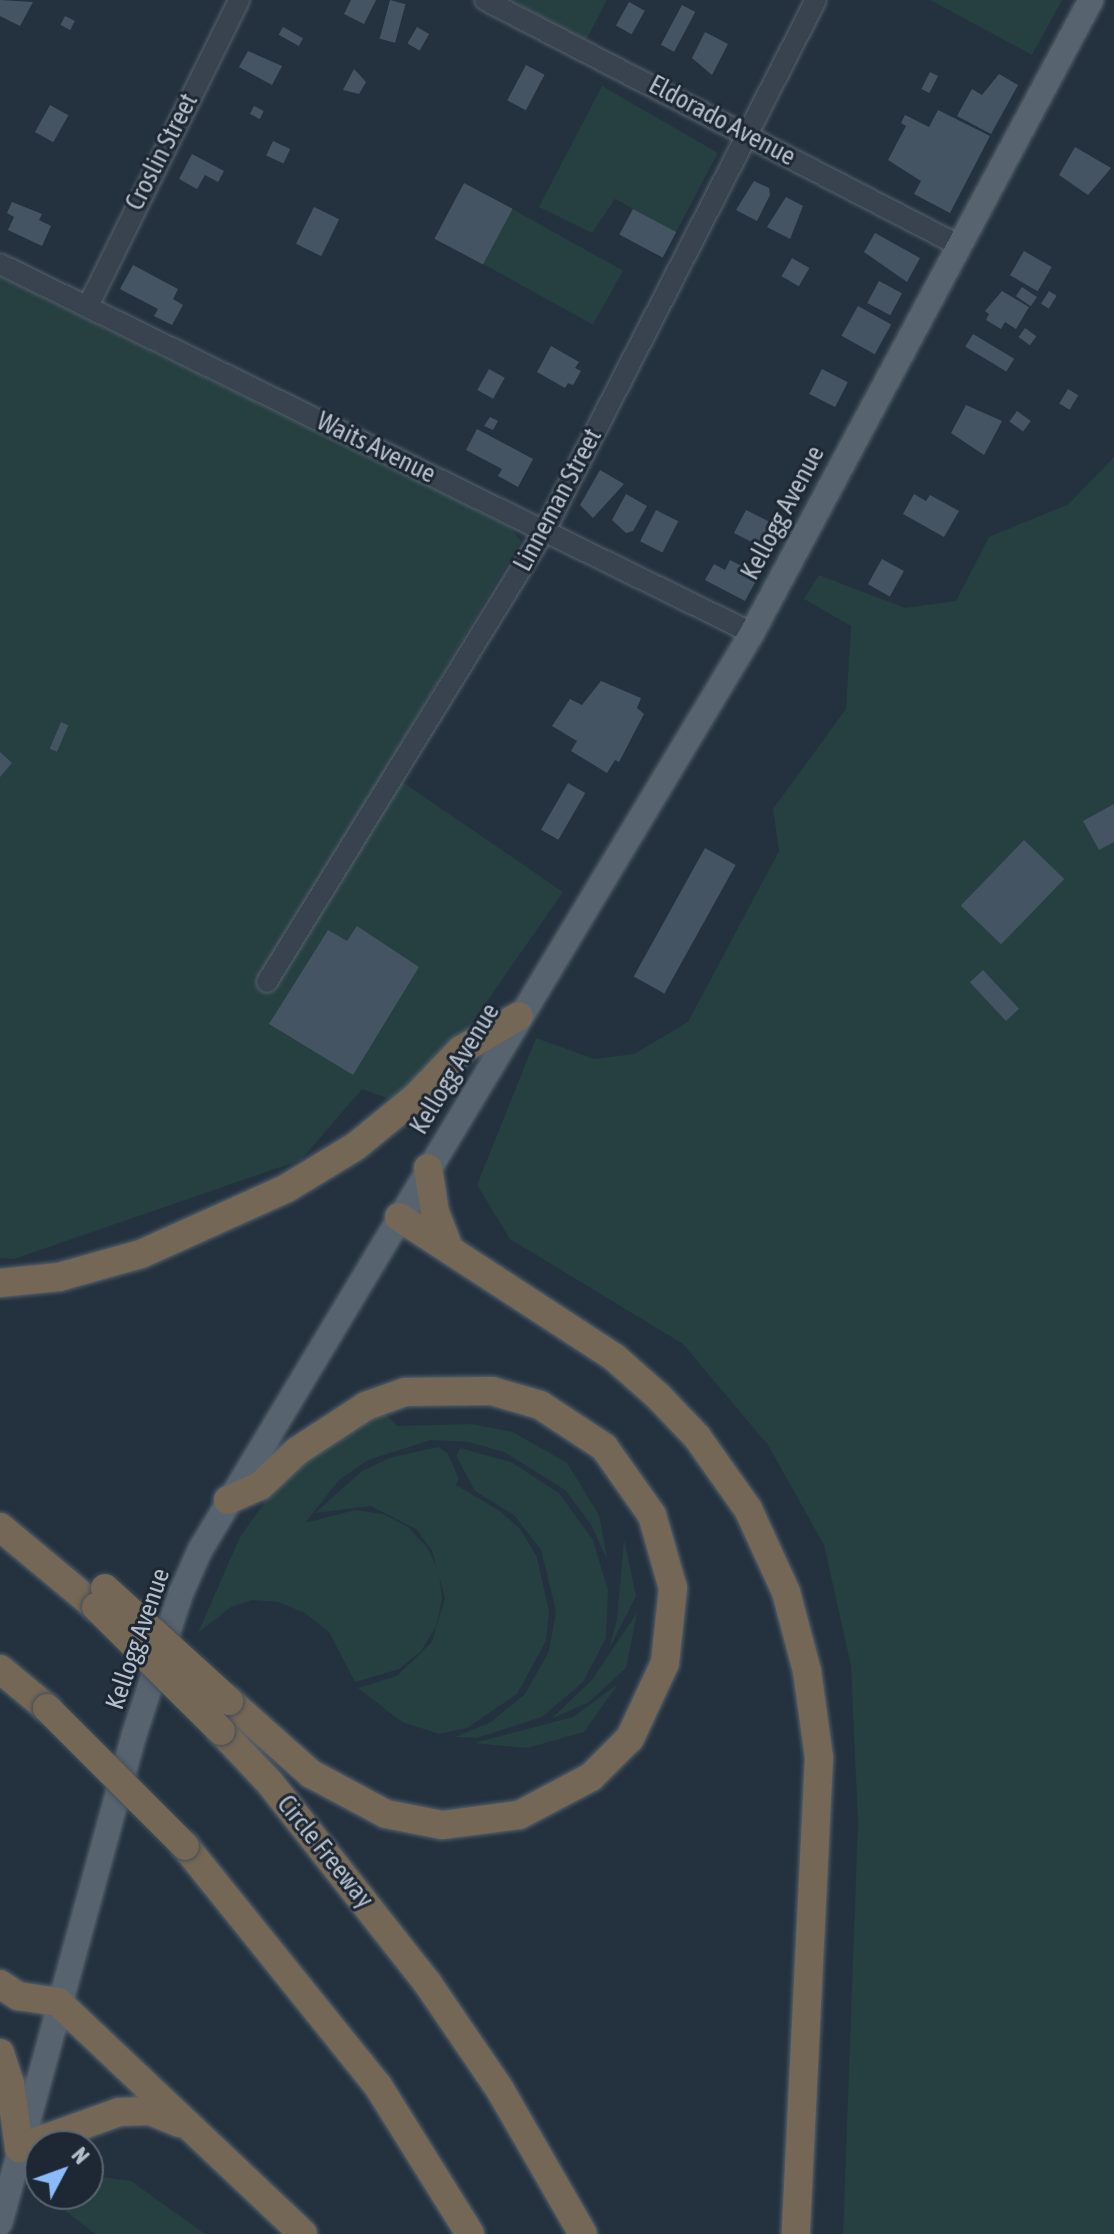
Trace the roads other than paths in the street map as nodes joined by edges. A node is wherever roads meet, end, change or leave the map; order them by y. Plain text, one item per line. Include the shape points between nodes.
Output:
1 (239, 0) edge
2 (485, 0) edge
3 (816, 0) edge
4 (1091, 0) edge
5 (749, 136) junction
6 (958, 245) junction
7 (0, 264) edge
8 (88, 306) junction
9 (545, 530) junction
10 (752, 633) junction
11 (267, 982) dead end
12 (519, 1016) junction
13 (428, 1168) junction
14 (399, 1217) junction
15 (449, 1249) junction
16 (0, 1283) edge
17 (228, 1500) junction
18 (11, 1535) edge
19 (101, 1597) junction
20 (0, 1669) edge
21 (0, 1984) edge
22 (58, 2002) junction
23 (0, 2053) edge
24 (189, 2126) junction
25 (19, 2148) junction
26 (0, 2223) edge
27 (303, 2234) edge
28 (470, 2234) edge
29 (583, 2234) edge
30 (796, 2234) edge

1 - 8 street, Croslin Street
2 - 5 street, Eldorado Avenue
3 - 5 street, Linneman Street
4 - 6 main road, Kellogg Avenue
5 - 6 street, Eldorado Avenue
5 - 9 street, Linneman Street
6 - 10 main road, Kellogg Avenue
7 - 8 street, Waits Avenue
8 - 9 street, Waits Avenue
9 - 10 street, Waits Avenue
9 - 11 street, Linneman Street
10 - 12 main road, Kellogg Avenue
12 - 13 main road, Kellogg Avenue
12 - 16 highway via 461,1050 417,1096 356,1146 274,1195 141,1254 59,1277
13 - 14 main road, Kellogg Avenue
13 - 15 highway via 435,1212
14 - 15 highway
14 - 17 main road, Kellogg Avenue
15 - 30 highway via 615,1358 658,1396 697,1437 748,1509 786,1592 807,1671 819,1758
17 - 19 highway, bridge via 260,1486 297,1451 366,1406 405,1392 492,1391 565,1418 624,1468 652,1515 673,1588 665,1663 630,1738 591,1777 543,1807 519,1815 442,1825 386,1814 311,1774
17 - 22 main road, Kellogg Avenue via 181,1593
18 - 19 highway, Circle Freeway
19 - 29 highway, Circle Freeway, bridge via 280,1795 428,1984 499,2088
20 - 28 highway, bridge via 47,1708 185,1846 378,2086
21 - 22 highway via 18,1996
22 - 24 highway
22 - 25 main road, Kellogg Avenue
23 - 25 highway
24 - 25 highway via 150,2111 119,2112
24 - 27 highway
25 - 26 main road, Kellogg Avenue

